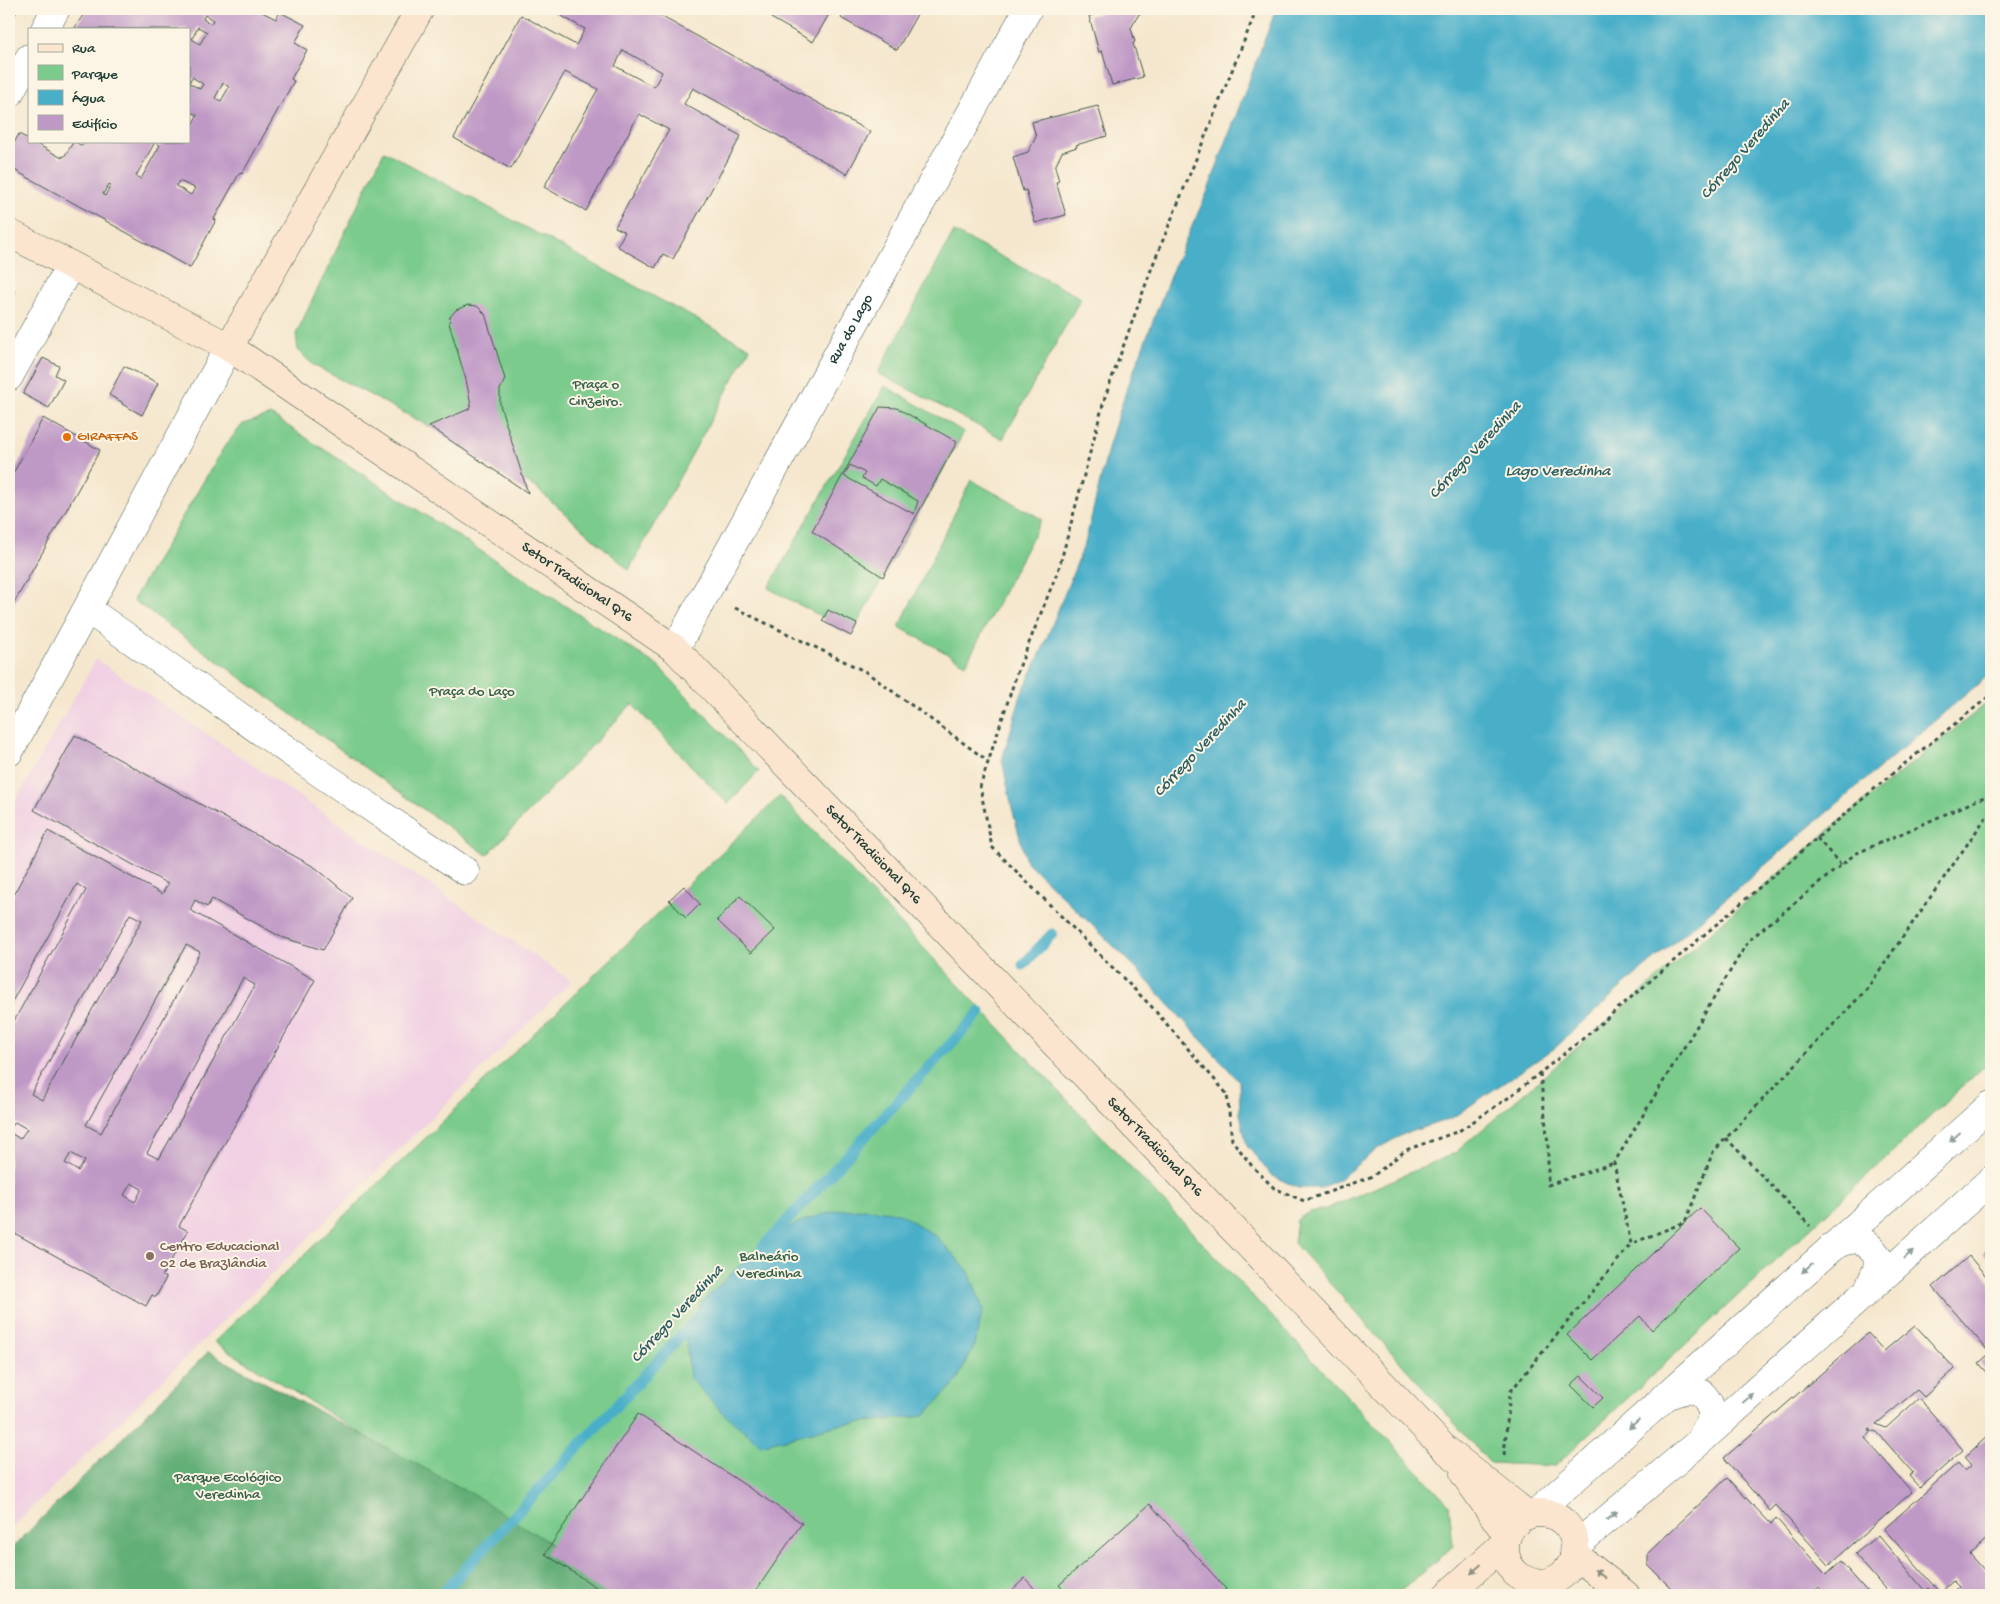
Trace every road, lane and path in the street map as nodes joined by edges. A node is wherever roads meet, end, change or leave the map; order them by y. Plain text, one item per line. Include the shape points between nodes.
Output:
1 (56, 9) edge
2 (420, 9) edge
3 (1028, 9) edge
4 (1257, 9) edge
5 (45, 28) edge
6 (28, 60) edge
7 (9, 94) edge
8 (9, 233) edge
9 (70, 266) junction
10 (229, 347) junction
11 (9, 378) edge
12 (728, 605) dead end
13 (87, 609) junction
14 (675, 650) junction
15 (1991, 695) edge
16 (9, 752) edge
17 (988, 761) junction
18 (1991, 794) edge
19 (1991, 810) edge
20 (1817, 838) junction
21 (1841, 865) junction
22 (465, 870) dead end
23 (1540, 1073) junction
24 (1991, 1105) edge
25 (1726, 1138) junction
26 (1614, 1163) junction
27 (1991, 1180) edge
28 (1631, 1244) junction
29 (1830, 1248) junction
30 (1868, 1290) junction
31 (1660, 1400) junction
32 (1698, 1443) junction
33 (1445, 1449) junction
34 (1502, 1493) junction
35 (1532, 1514) junction
36 (1506, 1539) junction
37 (1574, 1550) junction
38 (1537, 1589) edge
39 (1447, 1595) edge
40 (1626, 1595) edge

1 - 5 street
2 - 10 street
3 - 14 street, Rua do Lago
4 - 17 path via 1152,267 1108,387 1059,568 1017,673
6 - 7 street
8 - 9 street, Setor Tradicional Q16
9 - 10 street, Setor Tradicional Q16
9 - 11 street
10 - 13 street
10 - 14 street, Setor Tradicional Q16
12 - 17 path via 866,672
13 - 16 street
13 - 22 street via 320,773
14 - 33 street, Setor Tradicional Q16
15 - 20 path
17 - 23 path via 980,787 992,847 1151,1006 1226,1094 1232,1140 1274,1188 1304,1201 1373,1176 1406,1150 1459,1131
18 - 21 path via 1855,854
19 - 25 path via 1866,990
20 - 21 path
20 - 23 path
21 - 26 path via 1749,940
23 - 26 path via 1548,1144 1548,1185
24 -> 29 street
25 - 28 path via 1713,1152 1685,1222
25 - 29 path
26 - 28 path
30 -> 27 street
28 - 34 path via 1510,1392
29 - 30 street via 1854,1239 1863,1240 1871,1246 1878,1257 1877,1269
29 -> 31 street
32 -> 30 street
31 - 32 street via 1674,1392 1689,1389 1704,1395 1713,1416
31 -> 35 street
37 -> 32 street
33 - 34 street, Setor Tradicional Q16
33 - 36 street, Setor Tradicional Q16
34 - 35 street, Setor Tradicional Q16
35 - 36 street via 1515,1523
35 - 37 street via 1550,1514 1562,1522 1571,1533
36 - 38 street via 1506,1561 1517,1575
36 -> 39 street
37 - 38 street via 1570,1565 1563,1574
40 -> 37 street

